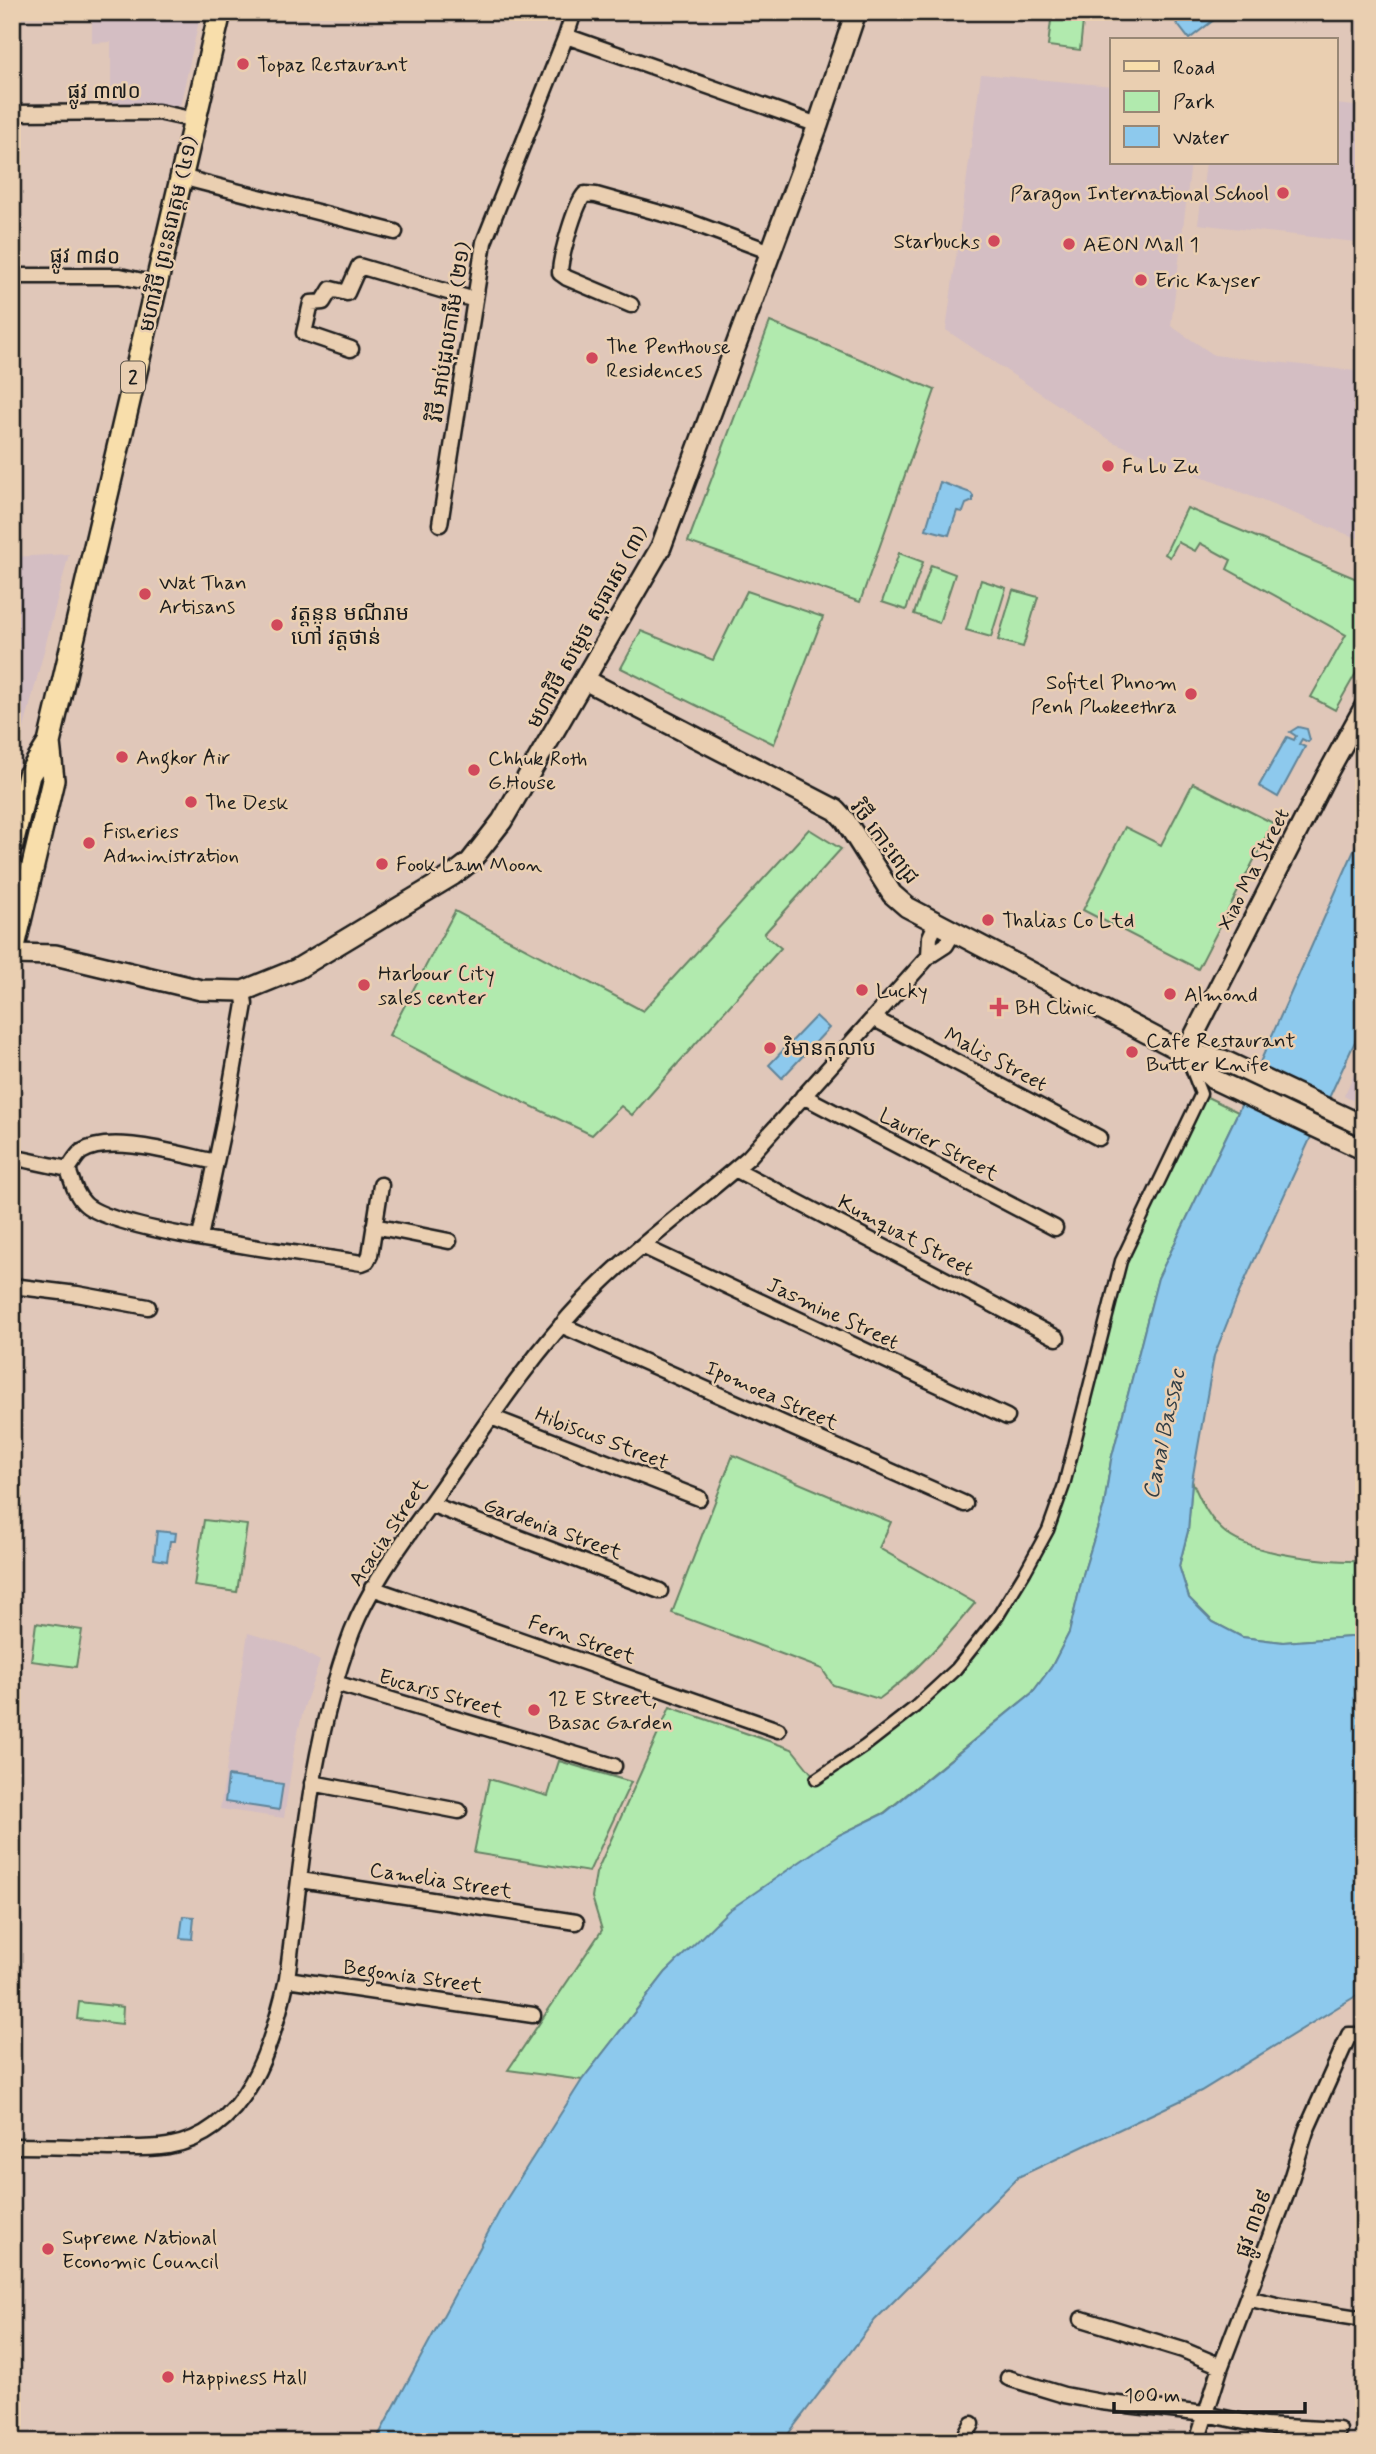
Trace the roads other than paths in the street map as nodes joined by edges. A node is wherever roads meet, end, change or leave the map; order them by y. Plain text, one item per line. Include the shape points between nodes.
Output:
1 (220, 12) edge
2 (574, 12) edge
3 (856, 12) edge
4 (566, 36) junction
5 (12, 113) edge
6 (195, 120) junction
7 (818, 125) junction
8 (181, 177) junction
9 (395, 232) dead end
10 (771, 252) junction
11 (12, 276) edge
12 (156, 284) junction
13 (475, 300) junction
14 (631, 305) dead end
15 (351, 349) dead end
16 (440, 524) dead end
17 (585, 680) junction
18 (1364, 707) edge
19 (48, 743) junction
20 (12, 844) edge
21 (945, 928) junction
22 (13, 947) edge
23 (243, 991) junction
24 (873, 1018) junction
25 (1185, 1053) junction
26 (803, 1096) junction
27 (1361, 1125) edge
28 (1098, 1138) dead end
29 (1357, 1147) edge
30 (12, 1157) edge
31 (216, 1162) junction
32 (68, 1169) junction
33 (735, 1169) junction
34 (381, 1185) dead end
35 (374, 1226) junction
36 (1055, 1228) dead end
37 (200, 1237) junction
38 (449, 1241) dead end
39 (642, 1246) junction
40 (12, 1286) edge
41 (148, 1307) dead end
42 (561, 1325) junction
43 (1057, 1338) dead end
44 (1007, 1417) dead end
45 (491, 1418) junction
46 (699, 1498) dead end
47 (430, 1504) junction
48 (965, 1504) dead end
49 (372, 1588) junction
50 (660, 1591) dead end
51 (335, 1684) junction
52 (778, 1730) dead end
53 (614, 1766) dead end
54 (816, 1779) dead end
55 (312, 1783) junction
56 (459, 1811) dead end
57 (300, 1880) junction
58 (576, 1922) dead end
59 (287, 1979) junction
60 (533, 2015) dead end
61 (1364, 2035) edge
62 (12, 2146) edge
63 (1247, 2298) junction
64 (1082, 2319) dead end
65 (1364, 2319) edge
66 (1221, 2366) junction
67 (1008, 2378) dead end
68 (1205, 2414) junction
69 (972, 2424) dead end
70 (1339, 2430) dead end
71 (962, 2442) edge
72 (1197, 2442) edge

1 - 6 main road, មហាវិថី ព្រះនរោត្តម (៤១) / 2
2 - 4 street, វិថី អាប់ដុលការីម (២១)
3 - 7 main road, មហាវិថី សម្តេច សុធារស (៣)
4 - 7 street
4 - 13 street, វិថី អាប់ដុលការីម (២១) via 484,242
5 - 6 street, ផ្លូវ ៣៧០ via 158,112
6 - 8 main road, មហាវិថី ព្រះនរោត្តម (៤១) / 2
7 - 10 main road, មហាវិថី សម្តេច សុធារស (៣)
8 - 9 street
8 - 12 main road, មហាវិថី ព្រះនរោត្តម (៤១) / 2
10 - 14 street via 685,220 585,194 561,272
10 - 17 main road, មហាវិថី សម្តេច សុធារស (៣) via 662,547
11 - 12 street, ផ្លូវ ៣៨០ via 120,276
12 - 19 main road, មហាវិថី ព្រះនរោត្តម (៤១) / 2
13 - 15 street via 359,266 347,293 331,289 323,302 311,303 304,334
13 - 16 street, វិថី អាប់ដុលការីម (២១)
17 - 21 main road, វិថី កោះពេជ្រ via 835,810 892,894
17 - 23 main road, មហាវិថី សម្តេច សុធារស (៣) via 502,821 470,862 297,969
18 - 25 street, Xiao Ma Street
19 - 20 main road, មហាវិថី ព្រះនរោត្តម (៤១) / 2 via 29,775
19 - 22 main road, មហាវិថី ព្រះនរោត្តម (៤១) / 2 via 53,780
21 - 24 street, Acacia Street via 930,937 929,956
21 - 25 main road, វិថី កោះពេជ្រ
22 - 23 main road, មហាវិថី សម្តេច សុធារស (៣) via 201,990
23 - 31 street via 245,1004
24 - 26 street, Acacia Street
24 - 28 street, Malis Street
25 - 27 main road, វិថី កោះពេជ្រ via 1223,1060
25 - 29 main road, វិថី កោះពេជ្រ via 1213,1079
25 - 54 street via 1201,1094 1121,1261 1076,1441 1048,1530 999,1616 956,1669 915,1707
26 - 33 street, Acacia Street
26 - 36 street, Laurier Street
30 - 32 street
31 - 32 street via 118,1143 80,1153
31 - 37 street
32 - 37 street via 84,1204 101,1215
33 - 39 street, Acacia Street
33 - 43 street, Kumquat Street
34 - 35 street
35 - 37 street via 370,1255 362,1263
35 - 38 street
39 - 42 street, Acacia Street
39 - 44 street, Jasmine Street
40 - 41 street
42 - 45 street, Acacia Street
42 - 48 street, Ipomoea Street
45 - 46 street, Hibiscus Street
45 - 47 street, Acacia Street
47 - 49 street, Acacia Street
47 - 50 street, Gardenia Street
49 - 51 street, Acacia Street
49 - 52 street, Fern Street
51 - 53 street, Eucaris Street
51 - 55 street, Acacia Street
55 - 56 street
55 - 57 street, Acacia Street
57 - 58 street, Camelia Street
57 - 59 street, Acacia Street
59 - 60 street, Begonia Street
59 - 62 street, Acacia Street via 257,2074 218,2124 169,2146
61 - 63 street, ផ្លូវ ៣៦៩ via 1349,2035 1315,2111
63 - 65 street
63 - 66 street, ផ្លូវ ៣៦៩
64 - 66 street
66 - 68 street, ផ្លូវ ៣៦៩
67 - 68 street via 1101,2402
68 - 70 street via 1275,2427
68 - 72 street, ផ្លូវ ៣៦៩
69 - 71 street

